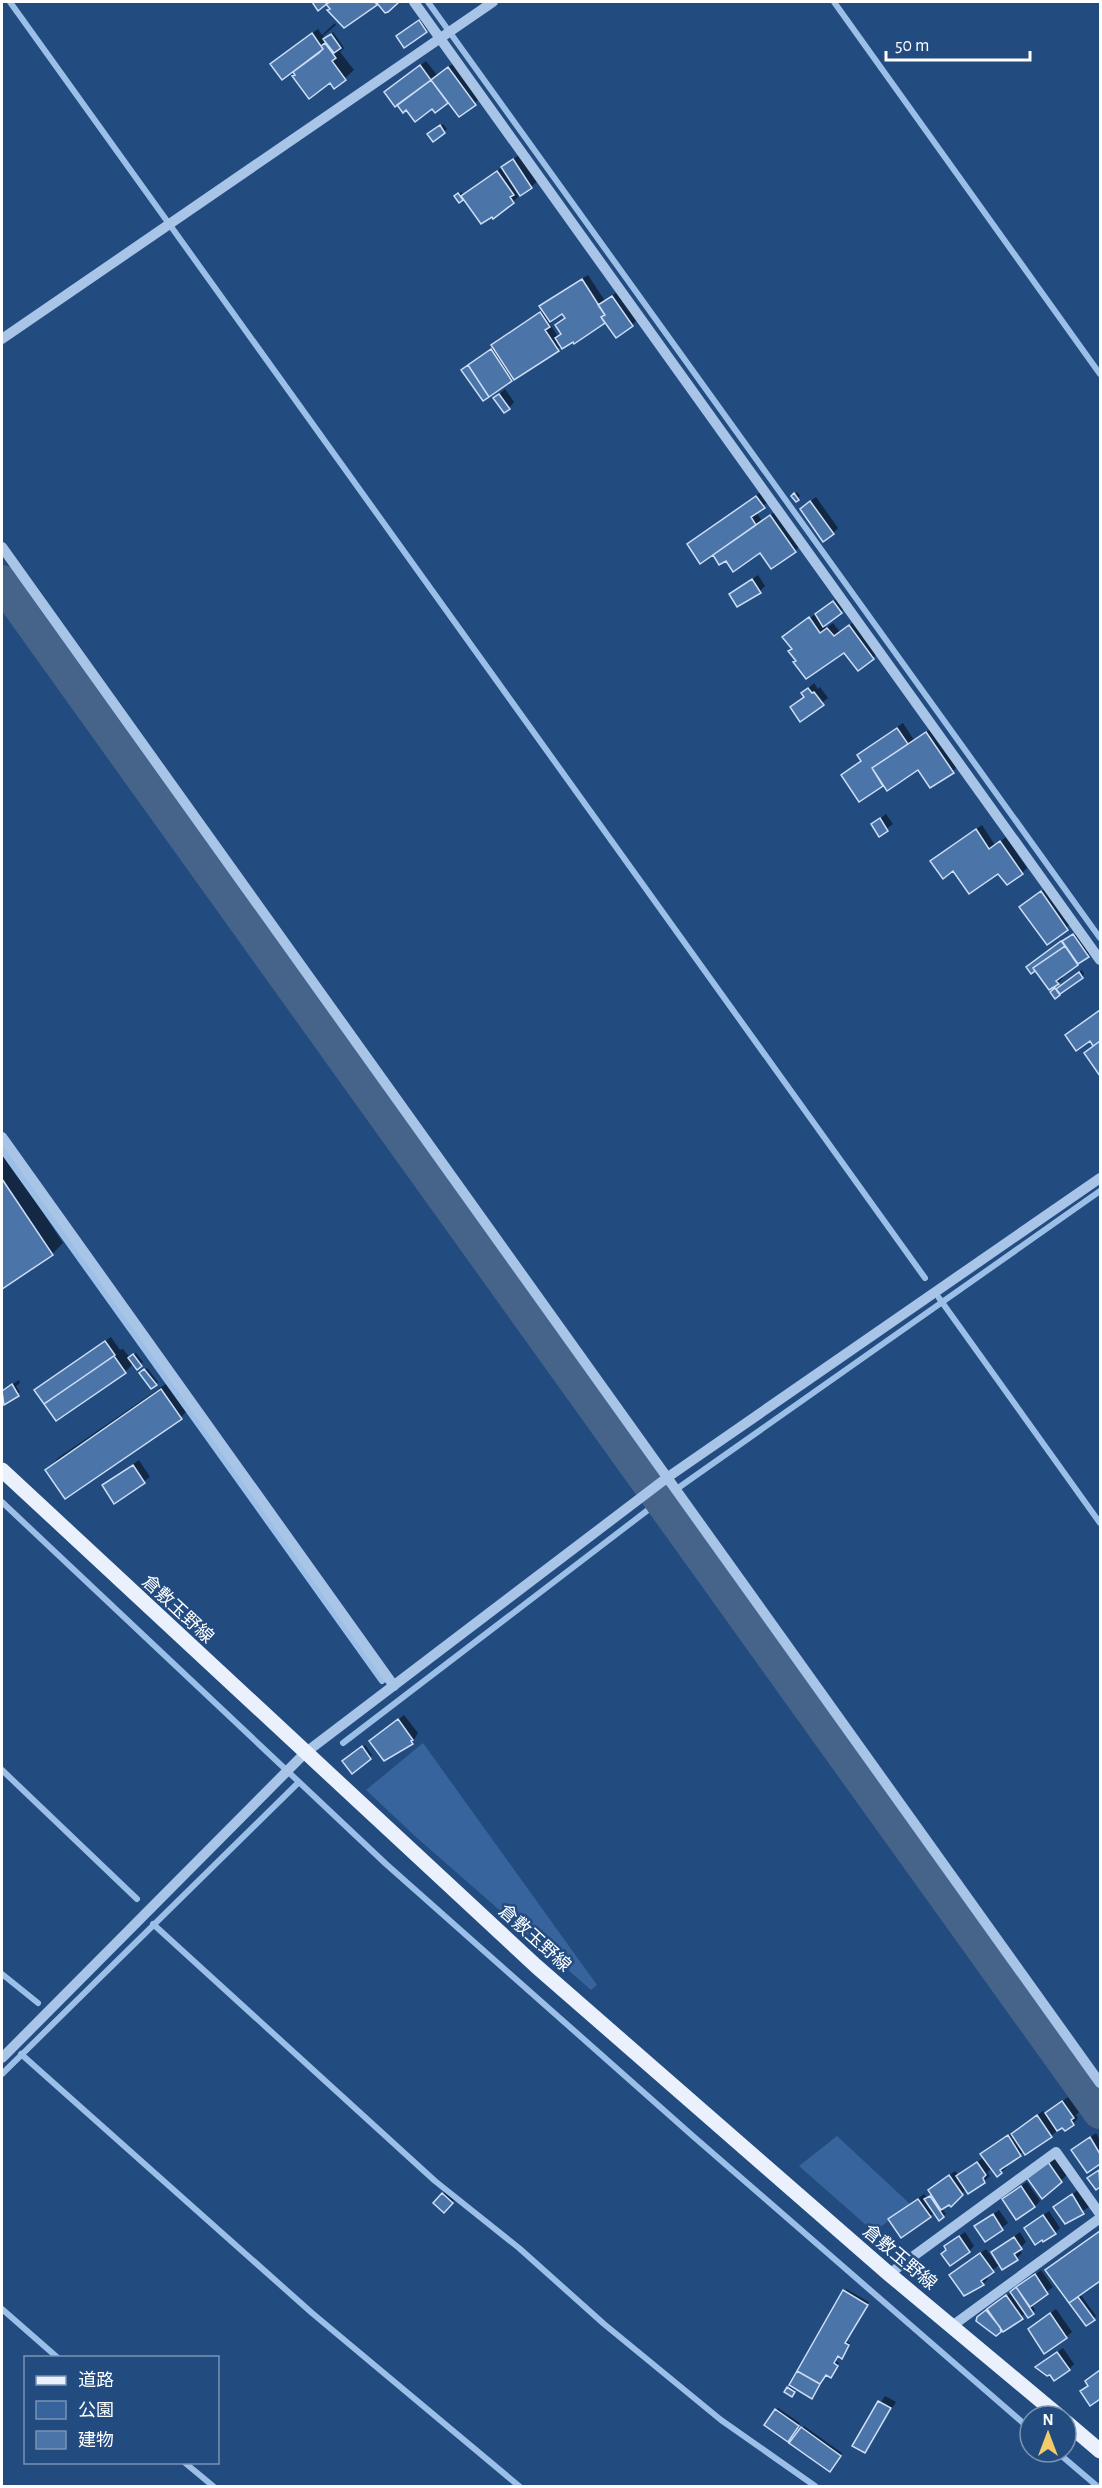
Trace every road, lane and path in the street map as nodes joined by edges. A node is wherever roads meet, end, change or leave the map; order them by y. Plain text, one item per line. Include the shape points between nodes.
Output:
1 (414, 2) edge
2 (493, 2) edge
3 (446, 32) junction
4 (2, 339) edge
5 (2, 547) edge
6 (1101, 960) edge
7 (2, 1137) edge
8 (1101, 1178) edge
9 (2, 1470) edge
10 (670, 1484) junction
11 (394, 1686) junction
12 (305, 1753) junction
13 (2, 2058) edge
14 (1101, 2083) edge
15 (1101, 2214) edge
16 (1101, 2218) edge
17 (888, 2274) junction
18 (952, 2326) junction
19 (1045, 2404) edge
20 (1078, 2432) edge
21 (1101, 2451) edge

1 - 3 street
2 - 3 street
3 - 4 street
3 - 6 street
5 - 10 street
7 - 11 street
8 - 10 street
9 - 12 main road, 倉敷玉野線
10 - 11 street via 642,1497
10 - 14 street
11 - 12 street
12 - 13 street
12 - 17 main road, 倉敷玉野線 via 536,1966
15 - 17 street via 1056,2152
16 - 18 street
17 - 18 main road, 倉敷玉野線
18 - 19 main road, 倉敷玉野線
20 - 21 main road

